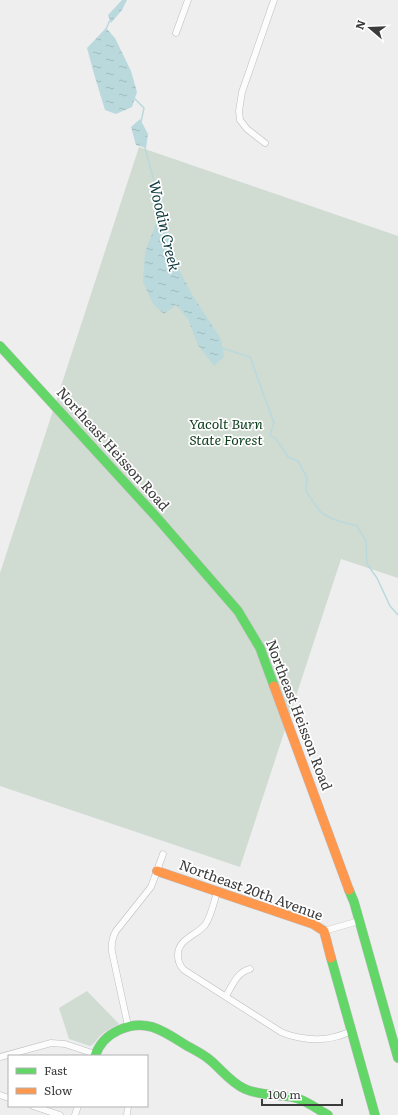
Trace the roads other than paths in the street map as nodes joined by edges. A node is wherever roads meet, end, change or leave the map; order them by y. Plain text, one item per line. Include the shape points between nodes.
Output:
1 (188, 0) edge
2 (274, 0) edge
3 (176, 33) dead end
4 (265, 143) dead end
5 (0, 346) edge
6 (162, 854) dead end
7 (157, 871) junction
8 (217, 892) junction
9 (359, 921) junction
10 (324, 931) junction
11 (250, 969) dead end
12 (226, 996) junction
13 (128, 1026) junction
14 (352, 1031) junction
15 (95, 1055) edge
16 (0, 1057) edge
17 (398, 1058) edge
18 (36, 1107) edge
19 (60, 1115) edge
20 (328, 1115) edge
21 (375, 1115) edge

1 - 3 street
2 - 4 street via 242,92 239,111 240,120 247,129
5 - 9 street, Northeast Heisson Road via 159,520 238,611 263,654
6 - 7 street
7 - 8 street, Northeast 20th Avenue
7 - 13 street via 150,887 112,939 112,952
8 - 10 street, Northeast 20th Avenue via 313,924
8 - 12 street via 206,923 180,946 178,961 186,973
9 - 10 street, Northeast 20th Avenue
9 - 17 street, Northeast Heisson Road
10 - 14 street
11 - 12 street via 239,974
12 - 14 street via 288,1035 321,1039
13 - 15 street via 105,1039
13 - 20 street via 144,1024 160,1029 209,1058 244,1089 297,1098
14 - 21 street
15 - 16 street via 65,1044 51,1042
18 - 19 street

